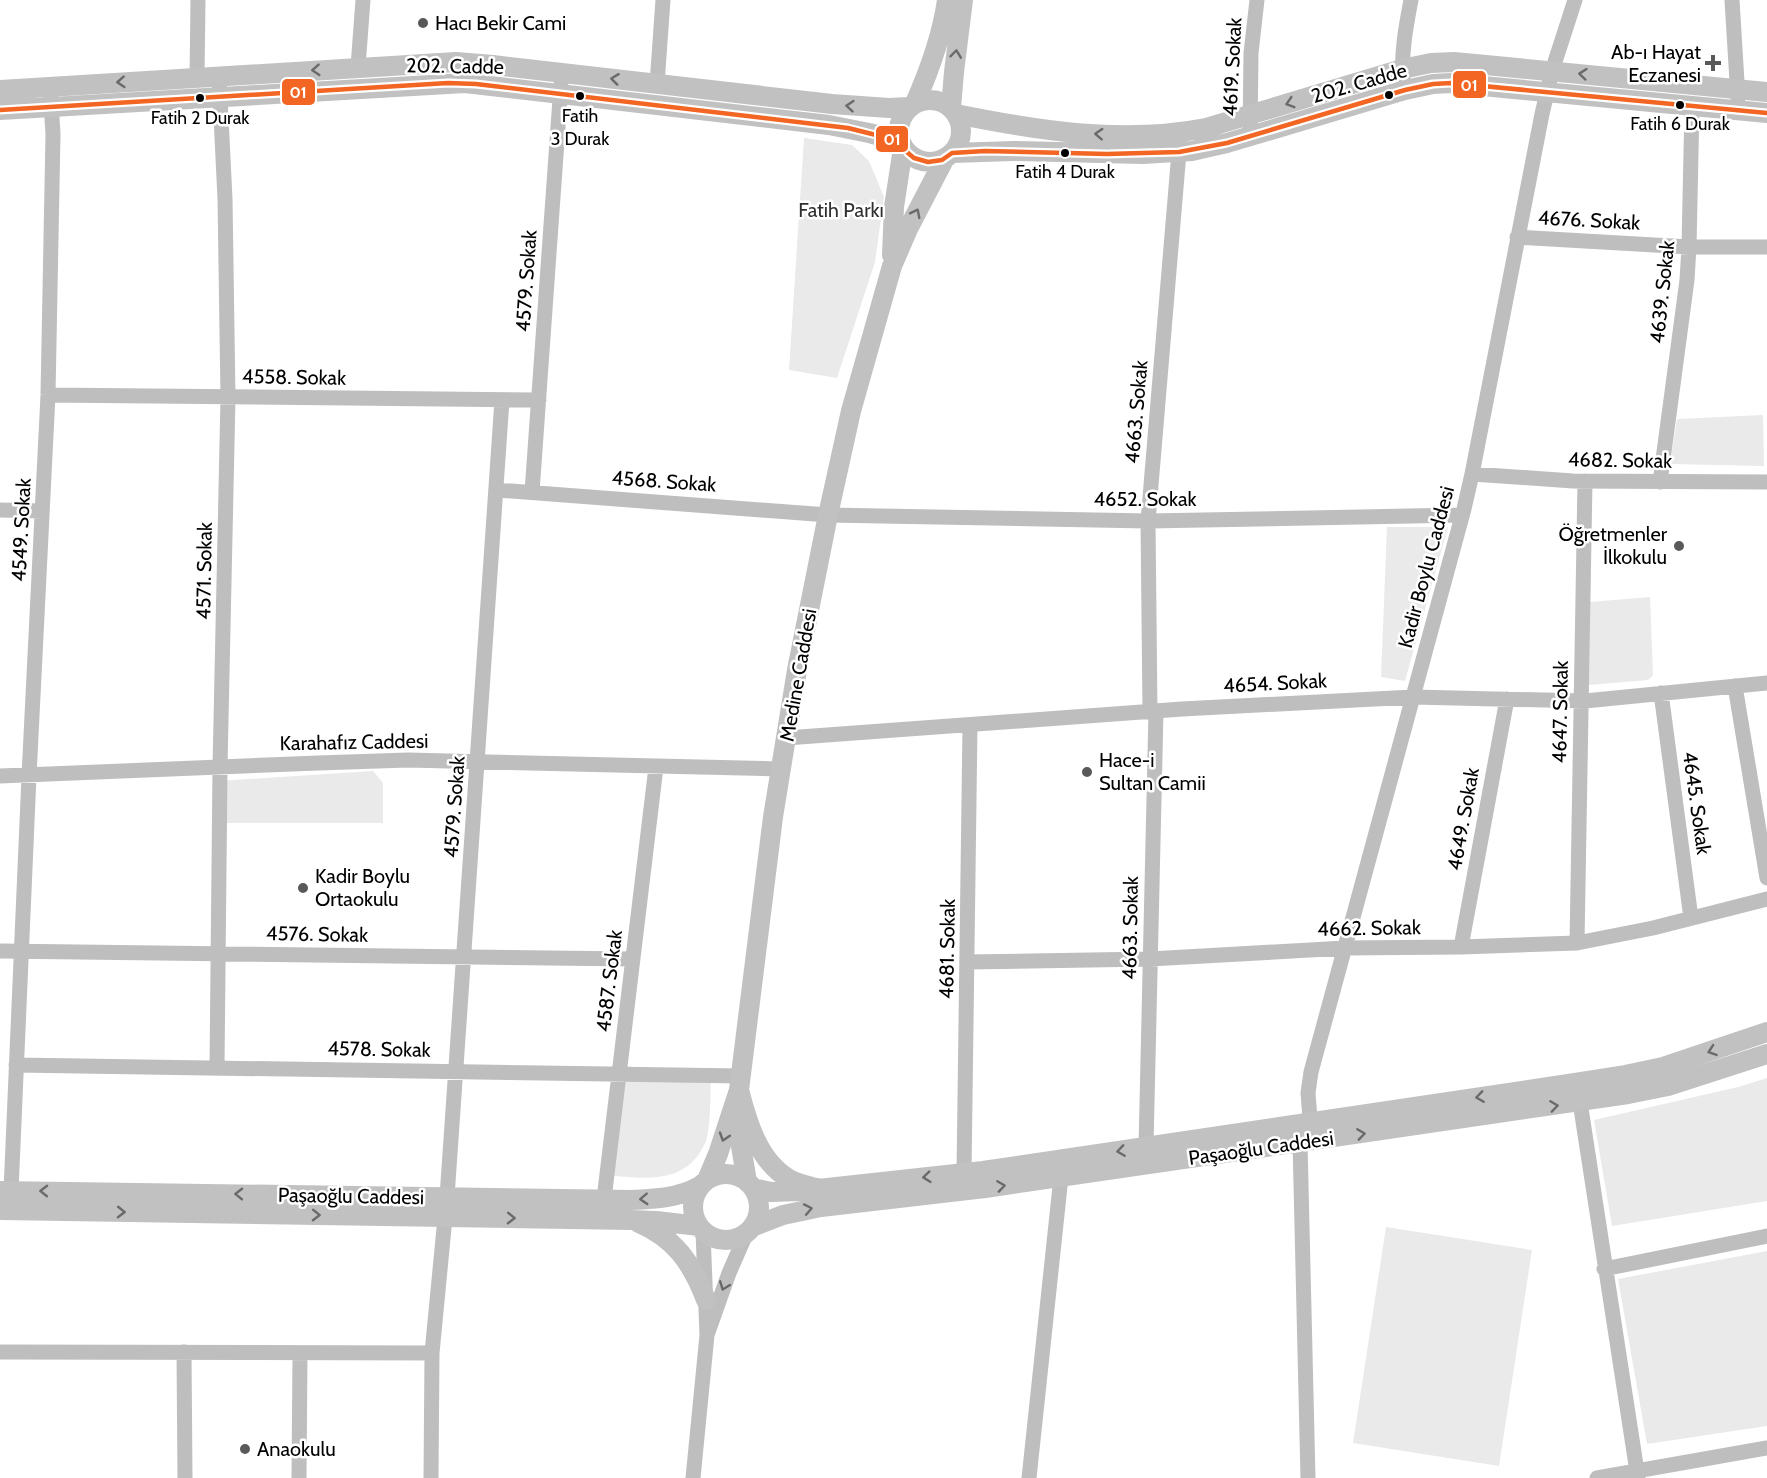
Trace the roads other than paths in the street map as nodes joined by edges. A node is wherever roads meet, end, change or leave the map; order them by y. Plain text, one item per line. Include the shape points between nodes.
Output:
1 (198, 0) edge
2 (363, 0) edge
3 (663, 0) edge
4 (947, 0) edge
5 (963, 0) edge
6 (1257, 0) edge
7 (1412, 0) edge
8 (1575, 0) edge
9 (1732, 0) edge
10 (358, 68) junction
11 (1402, 69) junction
12 (1552, 71) junction
13 (562, 73) junction
14 (219, 76) junction
15 (197, 78) junction
16 (657, 84) junction
17 (50, 87) junction
18 (0, 90) edge
19 (1405, 90) junction
20 (1737, 90) junction
21 (1547, 91) junction
22 (1767, 92) edge
23 (561, 93) junction
24 (220, 97) junction
25 (912, 105) junction
26 (1692, 105) junction
27 (52, 107) junction
28 (0, 110) edge
29 (1738, 110) junction
30 (954, 111) junction
31 (1767, 113) edge
32 (1250, 115) junction
33 (1250, 136) junction
34 (901, 144) junction
35 (1179, 152) junction
36 (949, 155) junction
37 (1517, 237) junction
38 (1689, 247) junction
39 (1767, 247) edge
40 (892, 266) junction
41 (48, 395) junction
42 (228, 397) junction
43 (502, 400) junction
44 (539, 400) junction
45 (1472, 474) junction
46 (1586, 481) junction
47 (1660, 482) junction
48 (1767, 482) edge
49 (497, 490) junction
50 (532, 492) junction
51 (0, 510) edge
52 (42, 511) junction
53 (828, 514) junction
54 (1462, 514) junction
55 (1148, 521) junction
56 (1767, 683) edge
57 (1735, 686) junction
58 (1661, 693) junction
59 (1413, 697) junction
60 (1507, 699) junction
61 (1581, 700) junction
62 (1153, 711) junction
63 (970, 725) junction
64 (786, 738) junction
65 (478, 762) junction
66 (656, 766) junction
67 (220, 767) junction
68 (781, 769) junction
69 (0, 776) edge
70 (29, 776) junction
71 (1767, 878) edge
72 (1767, 899) edge
73 (1691, 918) junction
74 (1577, 943) junction
75 (1461, 947) junction
76 (1345, 948) junction
77 (0, 951) edge
78 (21, 951) junction
79 (218, 954) junction
80 (464, 957) junction
81 (1150, 959) junction
82 (633, 960) junction
83 (967, 962) junction
84 (1767, 1032) edge
85 (1767, 1054) edge
86 (16, 1065) junction
87 (217, 1068) junction
88 (456, 1071) junction
89 (619, 1074) junction
90 (740, 1083) junction
91 (1580, 1102) junction
92 (1307, 1135) junction
93 (1146, 1147) junction
94 (964, 1173) junction
95 (1061, 1177) junction
96 (704, 1183) junction
97 (750, 1185) junction
98 (820, 1189) junction
99 (5, 1191) edge
100 (604, 1200) junction
101 (447, 1207) junction
102 (0, 1210) edge
103 (631, 1220) junction
104 (701, 1229) junction
105 (750, 1230) junction
106 (1767, 1236) edge
107 (1604, 1269) junction
108 (706, 1300) junction
109 (708, 1335) junction
110 (0, 1352) edge
111 (184, 1352) junction
112 (300, 1353) junction
113 (432, 1353) junction
114 (1767, 1448) edge
115 (1637, 1474) edge
116 (185, 1478) edge
117 (299, 1478) edge
118 (431, 1478) edge
119 (693, 1478) edge
120 (1029, 1478) edge
121 (1308, 1478) edge
122 (1597, 1478) edge

1 - 15 street
2 - 10 street
3 - 16 street
4 - 25 street via 936,50
30 -> 5 street via 954,72
6 - 32 street, 4619. Sokak
7 - 11 street
8 - 12 street, Kadir Boylu Caddesi
9 - 20 street
10 - 13 street, 202. Cadde via 456,62
10 -> 14 street, 202. Cadde
11 - 12 street, 202. Cadde via 1454,62
11 - 19 street
11 -> 32 street, 202. Cadde
20 -> 12 street, 202. Cadde
12 - 21 street, Kadir Boylu Caddesi
16 -> 13 street, 202. Cadde
13 - 23 street, 4579. Sokak
14 - 15 street, 202. Cadde
14 - 24 street, 4571. Sokak
15 -> 17 street, 202. Cadde
25 -> 16 street, 202. Cadde via 841,105
17 - 18 street, 202. Cadde
17 - 27 street, 4549. Sokak
19 - 21 street, 202. Cadde via 1451,83
19 - 33 street, 202. Cadde
20 - 22 street, 202. Cadde
20 - 29 street
21 - 26 street, 202. Cadde
21 - 37 street, Kadir Boylu Caddesi
23 - 24 street, 202. Cadde via 448,83
23 - 34 street, 202. Cadde via 829,125
23 - 44 street, 4579. Sokak
24 - 27 street, 202. Cadde
24 - 42 street, 4571. Sokak
25 - 30 street via 922,100 938,100
25 - 34 street via 898,126
26 - 29 street, 202. Cadde
26 - 38 street, 4639. Sokak
27 - 28 street, 202. Cadde
27 - 41 street, 4549. Sokak
29 - 31 street, 202. Cadde
32 -> 30 street, 202. Cadde via 1181,133 1130,135 1034,129
30 - 36 street via 961,136
32 - 33 street, 4619. Sokak
33 - 35 street, 202. Cadde
34 - 36 street via 921,161 935,162
34 - 40 street, Medine Caddesi
35 - 36 street, 202. Cadde via 985,151
35 - 55 street, 4663. Sokak
40 -> 36 street, Medine Caddesi
37 - 38 street, 4676. Sokak
37 - 45 street, Kadir Boylu Caddesi
38 - 39 street, 4676. Sokak
38 - 47 street, 4639. Sokak
40 - 53 street, Medine Caddesi via 851,411
41 - 42 street, 4558. Sokak
41 - 52 street, 4549. Sokak
42 - 43 street, 4558. Sokak
42 - 67 street, 4571. Sokak
43 - 44 street, 4558. Sokak
43 - 49 street, 4579. Sokak
44 - 50 street, 4579. Sokak
45 - 46 street, 4682. Sokak
45 - 54 street, Kadir Boylu Caddesi
46 - 47 street, 4682. Sokak
46 - 61 street, 4647. Sokak
47 - 48 street, 4682. Sokak
49 - 50 street, 4568. Sokak
49 - 65 street, 4579. Sokak
50 - 53 street, 4568. Sokak
51 - 52 street
52 - 70 street, 4549. Sokak
53 - 55 street, 4652. Sokak
53 - 64 street, Medine Caddesi
54 - 55 street, 4652. Sokak
54 - 59 street, Kadir Boylu Caddesi
55 - 62 street, 4663. Sokak
56 - 57 street, 4654. Sokak
57 - 58 street, 4654. Sokak
57 - 71 street
58 - 61 street, 4654. Sokak
58 - 73 street, 4645. Sokak
59 - 60 street, 4654. Sokak
59 - 62 street, 4654. Sokak
59 - 76 street, Kadir Boylu Caddesi
60 - 61 street, 4654. Sokak
60 - 75 street, 4649. Sokak
61 - 74 street, 4647. Sokak
62 - 63 street, 4654. Sokak
62 - 81 street, 4663. Sokak
63 - 64 street, 4654. Sokak
63 - 83 street, 4681. Sokak
64 - 68 street, Medine Caddesi
65 - 66 street, Karahafız Caddesi
65 - 67 street, Karahafız Caddesi via 408,760
65 - 80 street, 4579. Sokak
66 - 68 street, Karahafız Caddesi
66 - 82 street, 4587. Sokak
67 - 70 street, Karahafız Caddesi
67 - 79 street, 4571. Sokak
68 - 90 street, Medine Caddesi
69 - 70 street, Karahafız Caddesi
70 - 78 street, 4549. Sokak
72 - 73 street, 4662. Sokak
73 - 74 street, 4662. Sokak
74 - 75 street, 4662. Sokak
75 - 76 street, 4662. Sokak
76 - 81 street, 4662. Sokak
76 - 92 street, Kadir Boylu Caddesi via 1311,1072
77 - 78 street, 4576. Sokak
78 - 79 street, 4576. Sokak
78 - 86 street, 4549. Sokak
79 - 80 street, 4576. Sokak
79 - 87 street, 4571. Sokak
80 - 82 street, 4576. Sokak
80 - 88 street, 4579. Sokak
81 - 83 street, 4662. Sokak
81 - 93 street, 4663. Sokak
82 - 89 street, 4587. Sokak
83 - 94 street, 4681. Sokak
84 -> 92 street, Paşaoğlu Caddesi via 1663,1067
85 - 91 street, Paşaoğlu Caddesi via 1668,1086
86 - 87 street, 4578. Sokak
86 - 99 street, 4549. Sokak
87 - 88 street, 4578. Sokak
88 - 89 street, 4578. Sokak
88 - 101 street, 4579. Sokak
89 - 90 street, 4578. Sokak
89 - 100 street, 4587. Sokak
90 -> 96 street, Medine Caddesi via 718,1154
90 - 97 street, Medine Caddesi via 741,1146
90 - 98 street via 750,1129 761,1149 791,1180
92 -> 91 street, Paşaoğlu Caddesi
91 - 107 street
92 - 93 street, Paşaoğlu Caddesi
92 - 95 street, Paşaoğlu Caddesi
92 - 121 street, Kadir Boylu Caddesi
93 -> 94 street, Paşaoğlu Caddesi
94 -> 98 street, Paşaoğlu Caddesi
105 -> 95 street, Paşaoğlu Caddesi via 783,1215 821,1207
95 - 120 street
96 - 97 street via 723,1174 735,1175
96 -> 100 street, Paşaoğlu Caddesi via 682,1194 659,1198
96 - 104 street via 693,1200 692,1210
97 - 98 street, Paşaoğlu Caddesi via 786,1192
97 - 105 street via 758,1198 759,1210
101 -> 99 street, Paşaoğlu Caddesi
100 - 101 street, Paşaoğlu Caddesi
102 -> 101 street, Paşaoğlu Caddesi
101 -> 103 street, Paşaoğlu Caddesi
101 - 113 street, 4579. Sokak
103 - 104 street, Paşaoğlu Caddesi
103 - 108 street via 655,1231 678,1249
104 - 105 street via 719,1240 741,1237
104 - 108 street
105 -> 109 street via 729,1273
106 - 107 street
107 - 115 street
108 - 109 street
109 - 119 street
110 - 111 street
111 - 112 street
111 - 116 street
112 - 113 street
112 - 117 street
113 - 118 street, 4579. Sokak
114 - 115 street
115 - 122 street

